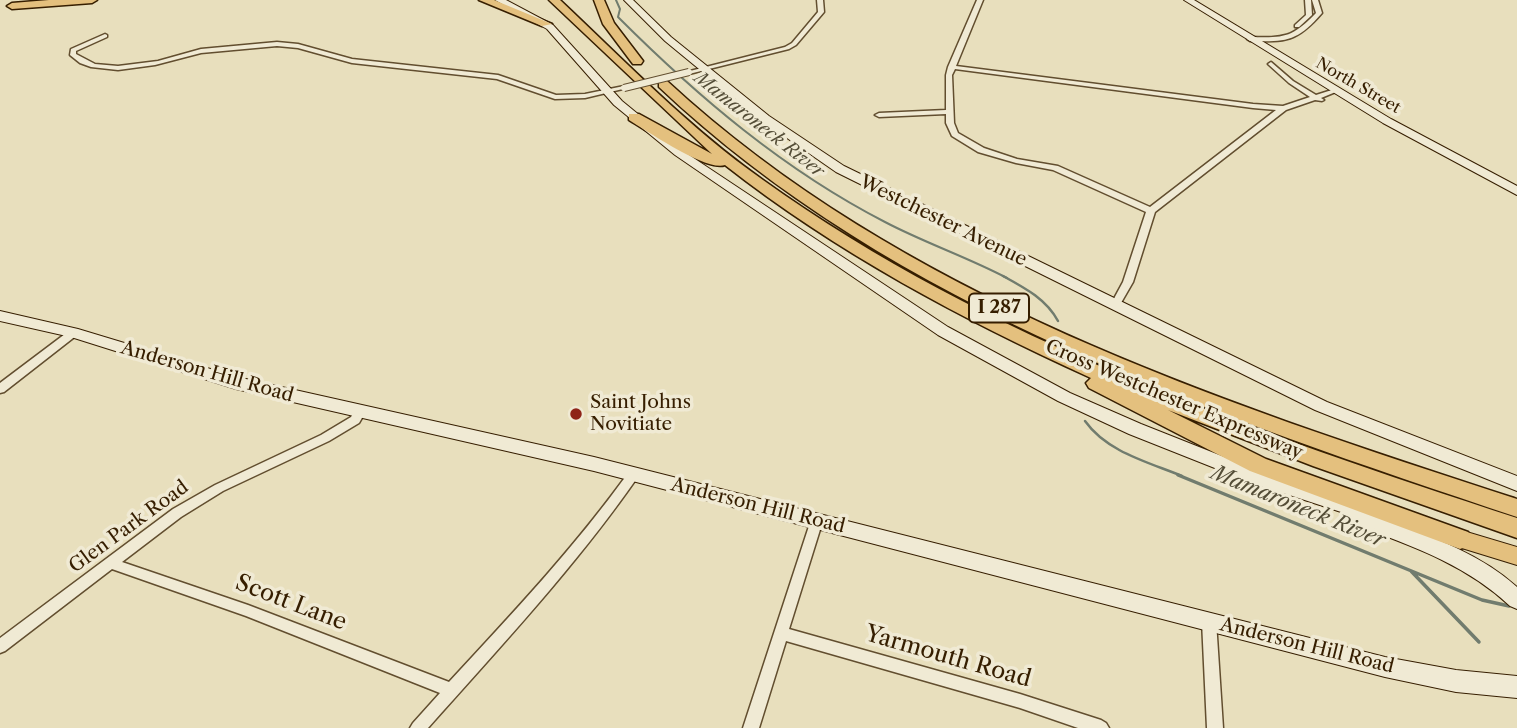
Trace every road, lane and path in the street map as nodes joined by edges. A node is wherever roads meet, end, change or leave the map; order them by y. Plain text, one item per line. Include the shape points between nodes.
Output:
1 (67, 0) edge
2 (92, 0) edge
3 (484, 0) edge
4 (499, 0) edge
5 (548, 0) edge
6 (554, 0) edge
7 (570, 0) edge
8 (599, 0) edge
9 (820, 0) edge
10 (980, 0) edge
11 (1188, 0) edge
12 (1308, 0) edge
13 (1315, 0) edge
14 (632, 2) edge
15 (6, 7) edge
16 (572, 17) junction
17 (1306, 19) junction
18 (1315, 21) junction
19 (546, 24) junction
20 (1283, 34) junction
21 (105, 36) dead end
22 (1250, 39) junction
23 (638, 61) junction
24 (729, 62) junction
25 (699, 64) junction
26 (1271, 64) dead end
27 (951, 67) junction
28 (1335, 91) junction
29 (608, 92) junction
30 (1320, 100) junction
31 (1253, 106) junction
32 (1283, 108) junction
33 (950, 112) junction
34 (879, 115) dead end
35 (634, 117) junction
36 (1265, 120) junction
37 (1517, 191) edge
38 (772, 194) junction
39 (1151, 211) junction
40 (1115, 306) junction
41 (970, 311) junction
42 (0, 316) edge
43 (73, 333) junction
44 (1252, 373) junction
45 (0, 389) edge
46 (360, 411) junction
47 (1406, 472) junction
48 (1517, 474) edge
49 (633, 475) junction
50 (1256, 477) junction
51 (1517, 484) edge
52 (1517, 502) edge
53 (1517, 508) edge
54 (817, 520) junction
55 (1517, 528) edge
56 (1460, 539) junction
57 (1517, 556) edge
58 (113, 564) junction
59 (1517, 600) edge
60 (1209, 621) junction
61 (781, 633) junction
62 (0, 646) edge
63 (1517, 679) edge
64 (1478, 683) junction
65 (1517, 687) edge
66 (451, 690) junction
67 (418, 728) edge
68 (751, 728) edge
69 (1101, 728) edge
70 (1215, 728) edge

1 - 15 highway
2 - 15 highway
3 - 19 highway
4 - 19 main road
5 - 16 highway
6 - 16 highway, Cross Westchester Expressway / I 287
7 - 23 highway, Cross Westchester Expressway / I 287
8 - 23 highway via 609,24
9 - 24 street via 821,12 794,44
10 - 27 street
11 - 22 main road, North Street
12 - 17 street
13 - 18 street via 1319,13
14 - 25 main road, Westchester Avenue
16 - 38 highway, Cross Westchester Expressway / I 287 via 702,139
17 - 18 street
17 - 20 street
18 - 20 street via 1303,30
19 - 29 main road
20 - 22 street via 1280,40
21 - 29 street via 80,44 72,55 109,67 273,46 355,65 516,81 555,97
22 - 28 main road, North Street
23 - 47 highway, Cross Westchester Expressway / I 287 via 758,166 931,274 1134,369
24 - 25 street
24 - 25 street
25 - 29 street, bridge via 689,72
25 - 40 main road, Westchester Avenue via 823,159
26 - 30 street, North Street
27 - 31 street
27 - 33 street
28 - 30 street
28 - 37 main road, North Street
29 - 35 main road
30 - 32 street
31 - 32 street
31 - 36 street
32 - 36 street
33 - 34 street
33 - 39 street via 955,134 981,150 1055,168
35 - 38 highway
35 - 50 main road via 827,255 943,331 1102,414
36 - 39 street
38 - 41 highway, Cross Westchester Expressway / I 287 via 870,257
39 - 40 street via 1128,282
40 - 44 main road, Westchester Avenue
41 - 55 highway, Cross Westchester Expressway / I 287 via 1199,414
41 - 56 highway via 1228,452 1294,481
42 - 43 main road, Anderson Hill Road
43 - 45 street
43 - 46 main road, Anderson Hill Road via 236,383
44 - 48 main road via 1389,429
44 - 51 main road via 1357,421
46 - 49 main road, Anderson Hill Road
46 - 58 street, Glen Park Road via 355,420 325,438 195,501
47 - 52 highway
47 - 53 highway, Cross Westchester Expressway / I 287
49 - 54 main road, Anderson Hill Road
49 - 66 street via 549,582
50 - 56 main road
50 - 59 main road via 1461,558 1499,582
54 - 60 main road, Anderson Hill Road
54 - 61 street
56 - 57 main road
58 - 62 street, Glen Park Road
58 - 66 street, Scott Lane
60 - 64 main road, Anderson Hill Road via 1385,667
60 - 70 street
61 - 68 street
61 - 69 street, Yarmouth Road
63 - 64 main road
64 - 65 main road, Anderson Hill Road
66 - 67 street

